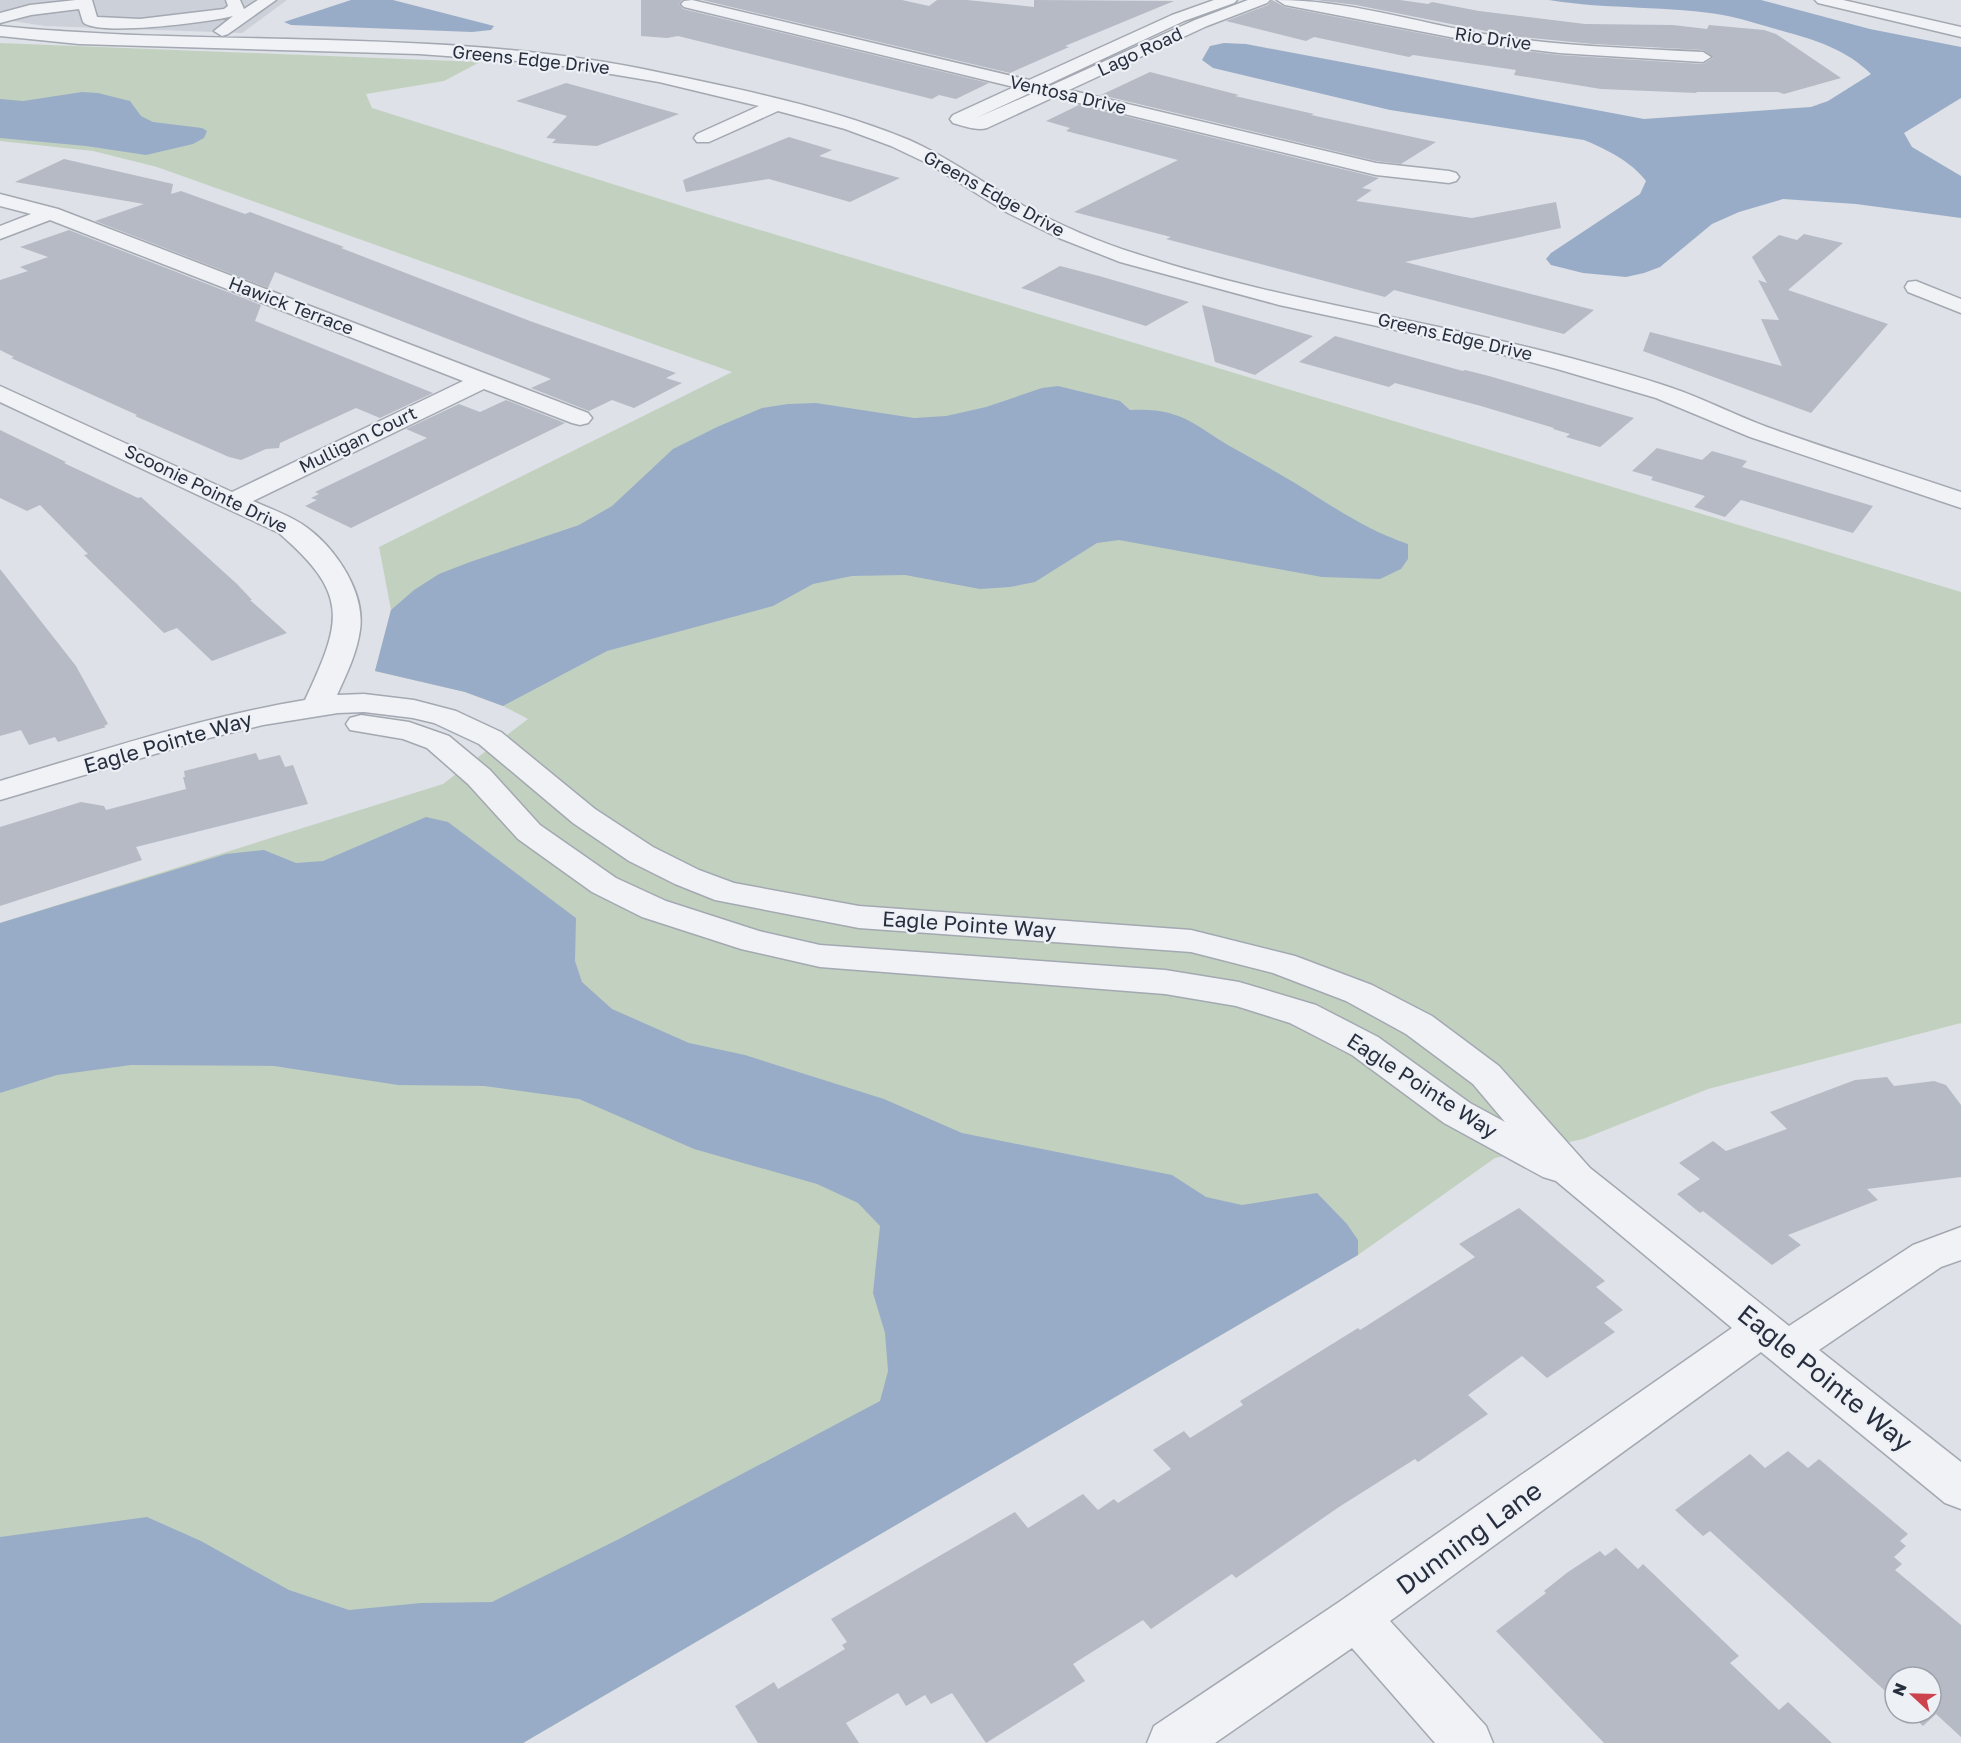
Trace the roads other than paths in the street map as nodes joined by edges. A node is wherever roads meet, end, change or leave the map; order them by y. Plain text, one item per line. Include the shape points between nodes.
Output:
1 (268, 0) edge
2 (1229, 0) edge
3 (1262, 0) edge
4 (1285, 0) edge
5 (1823, 0) edge
6 (1891, 0) edge
7 (233, 1) edge
8 (85, 2) edge
9 (689, 4) dead end
10 (1961, 16) edge
11 (0, 18) edge
12 (0, 31) edge
13 (1961, 32) edge
14 (205, 42) junction
15 (1703, 57) dead end
16 (1032, 87) junction
17 (1053, 92) junction
18 (776, 105) junction
19 (703, 138) dead end
20 (1449, 177) dead end
21 (0, 200) edge
22 (51, 213) junction
23 (0, 233) edge
24 (1916, 287) dead end
25 (1961, 307) edge
26 (484, 380) junction
27 (0, 393) edge
28 (580, 418) dead end
29 (233, 501) junction
30 (1961, 501) edge
31 (327, 705) junction
32 (0, 791) edge
33 (1576, 1178) junction
34 (1961, 1244) edge
35 (1776, 1338) junction
36 (1961, 1489) edge
37 (1356, 1618) junction
38 (1172, 1743) edge
39 (1468, 1743) edge

1 - 14 street
2 - 16 street, Lago Road via 1178,18
3 - 17 street, Lago Road via 1202,23
4 - 15 street, Rio Drive via 1486,39 1581,50
5 - 13 street
6 - 10 street
7 - 8 street via 237,8 228,13 140,24 91,22
8 - 11 street
9 - 16 street, Ventosa Drive
12 - 14 street, Greens Edge Drive via 79,39
14 - 18 street, Greens Edge Drive via 462,51 545,58 659,77
16 - 17 street, Ventosa Drive
16 - 17 street, Lago Road via 959,119 981,124
17 - 20 street, Ventosa Drive via 1376,169
18 - 19 street
18 - 30 street, Greens Edge Drive via 897,142 938,161 1015,209 1127,258 1268,296 1565,364 1664,393 1759,432
21 - 22 street, Hawick Terrace
22 - 23 street
22 - 26 street, Hawick Terrace
24 - 25 street
26 - 28 street, Hawick Terrace
26 - 29 street, Mulligan Court
27 - 29 street, Scoonie Pointe Drive
29 - 31 street, Scoonie Pointe Drive via 297,534 315,549 345,590 348,625
31 - 32 street, Eagle Pointe Way via 200,731
31 - 33 street, Eagle Pointe Way via 354,722 409,731 438,742 471,769 529,832 604,885 654,909 753,941 820,956 1165,982 1239,994 1303,1014 1365,1046 1457,1113
31 - 33 street, Eagle Pointe Way via 364,703 414,709 445,717 490,738 584,816 641,854 727,892 860,917 1191,941 1284,964 1338,984 1419,1025 1486,1075
33 - 35 street, Eagle Pointe Way
34 - 35 street, Dunning Lane via 1927,1256
35 - 36 street, Eagle Pointe Way
35 - 37 street, Dunning Lane
37 - 38 street, Dunning Lane
37 - 39 street

